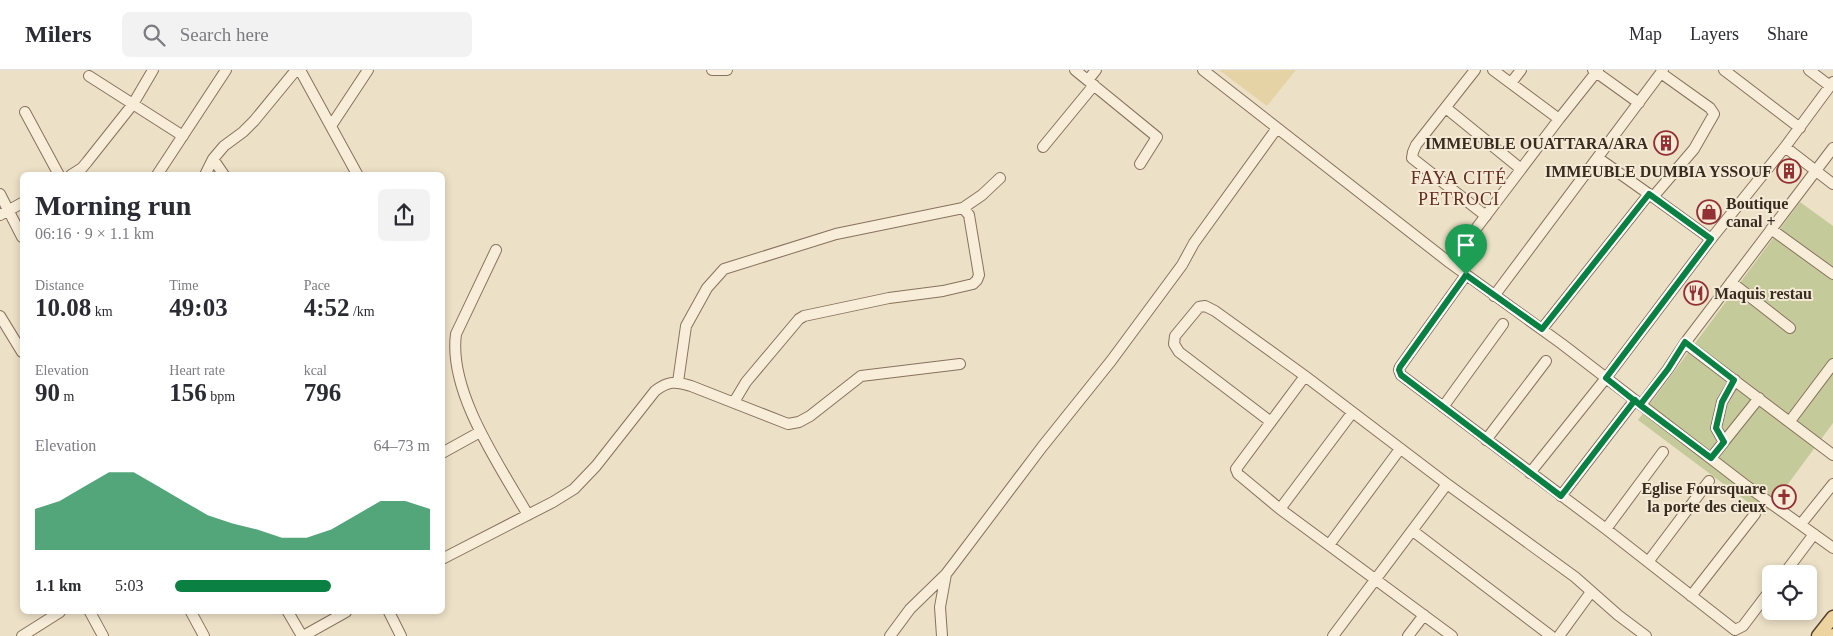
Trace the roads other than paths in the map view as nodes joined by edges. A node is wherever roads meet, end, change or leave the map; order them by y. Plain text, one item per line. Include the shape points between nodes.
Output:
1 (153, 70) edge
2 (226, 70) edge
3 (296, 70) edge
4 (300, 70) edge
5 (368, 70) edge
6 (712, 70) edge
7 (727, 70) edge
8 (1074, 70) edge
9 (1096, 70) edge
10 (1203, 70) edge
11 (1475, 70) edge
12 (1493, 70) edge
13 (1521, 70) edge
14 (1724, 70) edge
15 (1809, 70) edge
16 (1596, 71) edge
17 (1662, 72) edge
18 (89, 76) dead end
19 (1091, 83) junction
20 (1511, 83) junction
21 (1832, 84) edge
22 (1638, 103) junction
23 (133, 104) junction
24 (1446, 108) junction
25 (25, 112) dead end
26 (1558, 119) junction
27 (331, 126) junction
28 (1276, 128) junction
29 (1800, 128) junction
30 (183, 136) junction
31 (1043, 147) dead end
32 (1785, 147) junction
33 (1833, 148) edge
34 (1598, 158) junction
35 (214, 159) junction
36 (1140, 164) dead end
37 (1521, 169) junction
38 (1816, 171) junction
39 (57, 172) edge
40 (76, 172) edge
41 (159, 172) edge
42 (207, 172) edge
43 (222, 172) edge
44 (356, 172) edge
45 (1000, 178) dead end
46 (1833, 184) edge
47 (0, 194) edge
48 (1651, 196) junction
49 (20, 204) edge
50 (964, 208) junction
51 (4, 213) edge
52 (1486, 216) junction
53 (1771, 229) junction
54 (20, 233) edge
55 (1711, 239) junction
56 (496, 250) dead end
57 (1450, 263) junction
58 (1833, 274) edge
59 (1466, 275) junction
60 (1731, 282) junction
61 (1494, 296) junction
62 (0, 316) edge
63 (1503, 324) dead end
64 (1790, 328) dead end
65 (1542, 329) junction
66 (1685, 342) junction
67 (20, 349) edge
68 (1546, 361) dead end
69 (960, 364) dead end
70 (1833, 364) edge
71 (1305, 376) junction
72 (1606, 378) junction
73 (1734, 380) junction
74 (678, 382) junction
75 (1759, 398) junction
76 (734, 402) junction
77 (1638, 403) junction
78 (1443, 407) junction
79 (1352, 412) junction
80 (1790, 421) junction
81 (1271, 422) junction
82 (480, 432) junction
83 (1486, 440) junction
84 (1724, 442) junction
85 (1400, 449) junction
86 (445, 451) edge
87 (1663, 452) dead end
88 (1833, 455) edge
89 (1711, 458) junction
90 (1530, 473) junction
91 (1709, 481) dead end
92 (1447, 484) junction
93 (1833, 484) edge
94 (1561, 496) junction
95 (1280, 509) junction
96 (1755, 514) dead end
97 (528, 515) junction
98 (1801, 524) junction
99 (1606, 529) junction
100 (1413, 531) junction
101 (1814, 534) junction
102 (1329, 545) junction
103 (1833, 548) edge
104 (445, 557) edge
105 (1648, 562) junction
106 (1791, 565) edge
107 (946, 574) junction
108 (1375, 579) junction
109 (1592, 592) junction
110 (1691, 596) junction
111 (1762, 602) edge
112 (57, 614) edge
113 (91, 614) edge
114 (192, 614) edge
115 (289, 614) edge
116 (342, 614) edge
117 (390, 614) edge
118 (1424, 615) junction
119 (1833, 617) edge
120 (1639, 634) edge
121 (22, 636) edge
122 (104, 636) edge
123 (204, 636) edge
124 (302, 636) edge
125 (401, 636) edge
126 (890, 636) edge
127 (942, 636) edge
128 (1333, 636) edge
129 (1408, 636) edge
130 (1452, 636) edge
131 (1551, 636) edge
132 (1559, 636) edge
133 (1818, 636) edge

1 - 23 street
2 - 30 street
3 - 35 street via 254,122 224,146
4 - 27 street
5 - 27 street
6 - 7 street
8 - 19 street
9 - 19 street
10 - 28 street
11 - 24 street
12 - 20 street
13 - 20 street
14 - 29 street
15 - 21 street
16 - 22 street
16 - 26 street
17 - 22 street
17 - 48 street via 1714,114 1694,148
18 - 23 street
19 - 31 street
19 - 36 street via 1157,137
20 - 26 street
21 - 29 street
22 - 34 street
23 - 30 street
23 - 40 street
24 - 37 street
24 - 52 street via 1416,145 1412,158
25 - 39 street
26 - 37 street
27 - 44 street
28 - 57 street
28 - 107 street via 1111,361
29 - 32 street
30 - 41 street
32 - 38 street
32 - 55 street
33 - 38 street
34 - 48 street
34 - 61 street
35 - 42 street
35 - 43 street
37 - 52 street
38 - 46 street
38 - 53 street
45 - 50 street
47 - 51 street
48 - 55 street
48 - 65 street
49 - 51 street
50 - 74 street via 836,234 724,269 707,288 686,326
50 - 76 street via 969,215 978,280 943,291 889,298 804,316 746,382
51 - 54 street
52 - 57 street
53 - 58 street
53 - 60 street
55 - 72 street
56 - 82 street via 456,334 454,346 465,395
57 - 59 street
59 - 61 street
59 - 78 street via 1399,370 1401,375
60 - 64 street
60 - 66 street
61 - 65 street
62 - 67 street
63 - 78 street
65 - 72 street
66 - 73 street
66 - 77 street via 1668,369
68 - 83 street
69 - 76 street via 861,376 810,416 788,424
70 - 80 street
71 - 79 street
71 - 81 street
71 - 81 street via 1205,306 1199,307 1175,336 1174,344 1179,352
72 - 77 street
72 - 90 street
73 - 75 street
73 - 84 street via 1722,402 1716,428
74 - 76 street
74 - 97 street via 664,384 655,391 574,489
75 - 80 street
75 - 84 street
77 - 89 street
77 - 94 street
78 - 83 street
79 - 85 street
79 - 95 street
80 - 88 street
81 - 95 street via 1236,469 1241,478
82 - 86 street
82 - 97 street
83 - 90 street
84 - 89 street
85 - 92 street
85 - 102 street
87 - 99 street
89 - 98 street
90 - 94 street
91 - 105 street
92 - 100 street
92 - 109 street
93 - 98 street
94 - 99 street
95 - 102 street
96 - 110 street
97 - 104 street
98 - 101 street
99 - 105 street
100 - 108 street
100 - 131 street
101 - 103 street
101 - 106 street
102 - 108 street
105 - 110 street
107 - 126 street via 910,609
107 - 127 street via 940,607
108 - 118 street
108 - 128 street
109 - 120 street
109 - 132 street
110 - 111 street via 1735,630 1743,626
112 - 121 street
113 - 122 street
114 - 123 street
115 - 124 street
116 - 124 street
117 - 125 street
118 - 129 street
118 - 130 street
119 - 133 main road

